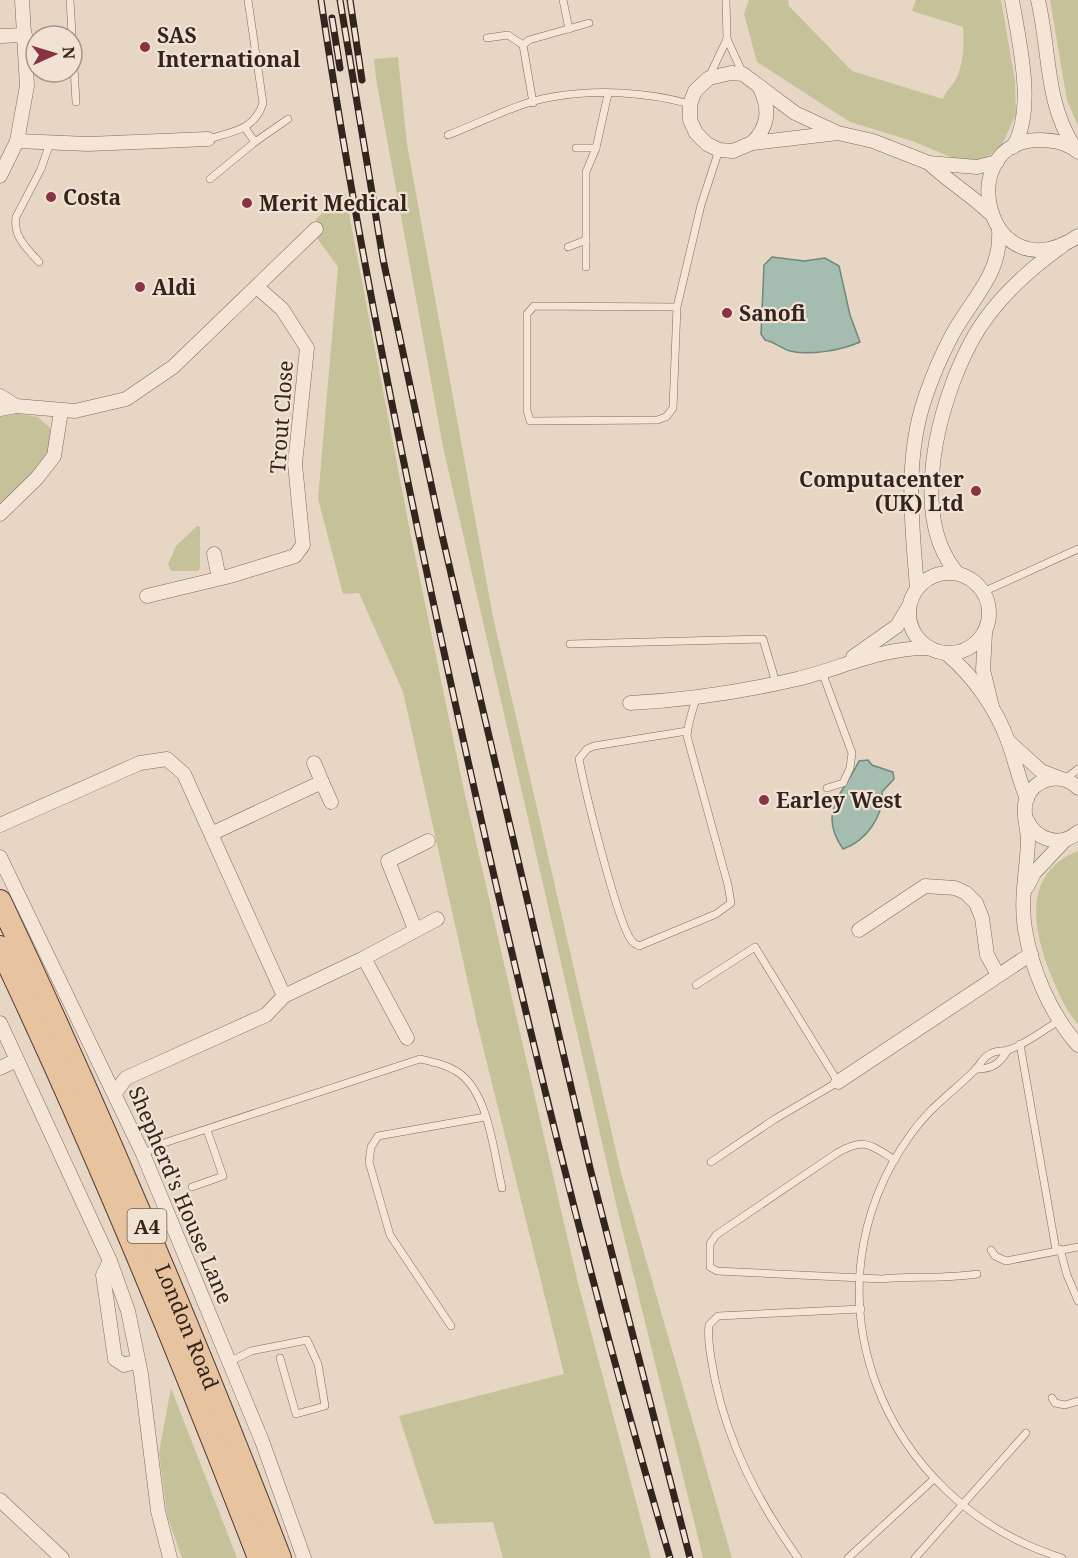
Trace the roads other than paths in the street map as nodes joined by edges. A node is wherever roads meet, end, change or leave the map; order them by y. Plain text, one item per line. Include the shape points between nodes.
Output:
1 (22, 0) edge
2 (70, 0) edge
3 (248, 0) edge
4 (563, 0) edge
5 (726, 0) edge
6 (1012, 0) edge
7 (1038, 0) edge
8 (589, 23) dead end
9 (24, 24) edge
10 (569, 29) junction
11 (24, 35) edge
12 (0, 36) edge
13 (487, 38) dead end
14 (728, 39) junction
15 (524, 45) junction
16 (743, 75) junction
17 (709, 78) junction
18 (27, 84) edge
19 (759, 86) junction
20 (608, 94) junction
21 (76, 102) dead end
22 (533, 103) junction
23 (690, 104) junction
24 (288, 119) dead end
25 (245, 128) junction
26 (838, 133) junction
27 (448, 135) dead end
28 (208, 139) joint
29 (17, 141) junction
30 (255, 142) junction
31 (50, 143) junction
32 (752, 143) junction
33 (1013, 147) junction
34 (576, 148) dead end
35 (596, 148) junction
36 (719, 150) junction
37 (1077, 151) edge
38 (997, 162) junction
39 (929, 163) junction
40 (0, 176) edge
41 (210, 179) dead end
42 (990, 213) junction
43 (316, 229) dead end
44 (999, 229) junction
45 (1077, 239) edge
46 (586, 240) junction
47 (1062, 246) junction
48 (568, 248) dead end
49 (39, 262) dead end
50 (586, 267) dead end
51 (258, 288) junction
52 (677, 307) junction
53 (0, 396) edge
54 (16, 406) junction
55 (0, 409) edge
56 (61, 411) junction
57 (0, 514) edge
58 (1078, 549) edge
59 (213, 554) dead end
60 (957, 573) junction
61 (219, 578) junction
62 (917, 588) junction
63 (983, 592) junction
64 (147, 596) dead end
65 (909, 606) junction
66 (985, 630) junction
67 (570, 645) dead end
68 (930, 648) junction
69 (947, 654) junction
70 (825, 671) junction
71 (776, 683) junction
72 (696, 699) junction
73 (630, 703) dead end
74 (992, 707) junction
75 (687, 731) junction
76 (1008, 741) junction
77 (314, 763) dead end
78 (1078, 769) edge
79 (1061, 779) junction
80 (322, 782) junction
81 (827, 788) dead end
82 (1078, 788) edge
83 (1027, 799) junction
84 (331, 802) dead end
85 (1026, 818) junction
86 (0, 825) edge
87 (213, 833) junction
88 (1074, 836) edge
89 (429, 841) dead end
90 (0, 857) edge
91 (1025, 891) junction
92 (0, 901) edge
93 (437, 919) dead end
94 (416, 928) junction
95 (859, 930) dead end
96 (0, 947) edge
97 (1031, 954) junction
98 (364, 958) junction
99 (998, 975) junction
100 (696, 985) dead end
101 (284, 996) junction
102 (1059, 1021) junction
103 (0, 1023) edge
104 (406, 1038) dead end
105 (1020, 1044) junction
106 (1078, 1045) edge
107 (1008, 1050) junction
108 (17, 1060) junction
109 (0, 1068) edge
110 (976, 1069) junction
111 (838, 1082) junction
112 (115, 1093) junction
113 (485, 1117) junction
114 (207, 1130) junction
115 (143, 1154) junction
116 (895, 1160) junction
117 (711, 1162) dead end
118 (192, 1187) dead end
119 (502, 1188) dead end
120 (1078, 1247) edge
121 (990, 1250) dead end
122 (1058, 1250) junction
123 (110, 1261) junction
124 (977, 1274) dead end
125 (861, 1278) junction
126 (1078, 1301) edge
127 (861, 1309) junction
128 (451, 1326) dead end
129 (280, 1358) dead end
130 (138, 1361) junction
131 (229, 1362) junction
132 (1052, 1398) dead end
133 (1078, 1401) edge
134 (1026, 1433) dead end
135 (934, 1479) junction
136 (0, 1500) edge
137 (961, 1505) junction
138 (62, 1558) edge
139 (170, 1558) edge
140 (259, 1558) edge
141 (280, 1558) edge
142 (304, 1558) edge
143 (798, 1558) edge
144 (848, 1558) edge
145 (915, 1558) edge
146 (1062, 1558) edge

1 - 9 street
2 - 21 lane
3 - 25 lane via 263,103
4 - 10 lane
5 - 14 lane
6 - 33 street via 1025,108 1020,135
7 - 37 street via 1054,105
8 - 10 lane
10 - 15 lane
11 - 12 street
13 - 15 lane via 508,35
14 - 16 lane
14 - 17 lane
15 - 22 lane
16 - 17 street via 731,73
16 - 19 street
17 - 23 street via 695,91
18 - 29 street
19 - 26 street via 795,113
19 - 32 street via 768,117
20 - 22 lane via 552,97
20 - 23 lane via 667,98
20 - 35 lane
22 - 27 lane
23 - 36 street via 690,120 696,133
24 - 30 lane
25 - 28 lane
25 - 30 lane
26 - 32 street
26 - 39 street via 873,141
28 - 31 street
29 - 31 street
29 - 40 street
30 - 41 lane
31 - 49 lane via 15,225 23,244
32 - 36 street via 733,151
33 - 37 street via 1029,140 1056,140
33 - 38 street
34 - 35 lane
35 - 46 lane via 586,172
36 - 52 lane via 701,205
38 - 39 street via 977,167
38 - 42 street via 988,182
39 - 42 street
42 - 44 street
43 - 51 street
44 - 47 street via 1012,241 1029,248
44 - 62 street via 997,261 952,334 925,397 913,446 910,498
45 - 47 street
46 - 48 lane
46 - 50 lane
47 - 60 street via 1032,267 992,313 972,341 946,403 934,450 932,494 938,536
51 - 56 street via 173,367 126,399 89,409
51 - 61 street, Trout Close via 282,309 307,348 295,464 303,545 295,556
52 - 52 lane via 673,408 666,417 530,421 527,314 534,306
53 - 54 street
54 - 55 street
54 - 56 street
56 - 57 street via 54,456
58 - 63 lane
59 - 61 street
60 - 62 street via 932,576
60 - 63 street via 971,579
61 - 64 street, Trout Close
62 - 65 street
63 - 66 street via 989,616
65 - 68 street via 912,629
65 - 70 street via 897,626 863,652
66 - 69 street via 970,647
66 - 74 street via 983,670
67 - 71 lane via 763,639
68 - 69 street
68 - 70 street via 885,651
69 - 74 street via 963,668
70 - 71 street
70 - 81 lane via 852,753 843,783
71 - 72 street
72 - 73 street
72 - 75 lane
74 - 76 street
75 - 75 lane via 731,903 716,914 639,946 628,935 618,905 579,759 594,746
76 - 79 street via 1041,771
76 - 83 street
77 - 80 street
78 - 79 lane
79 - 82 street
79 - 83 street via 1040,783
80 - 84 street
80 - 87 street
83 - 85 street
85 - 88 street via 1039,836 1052,841
85 - 91 street
86 - 87 street via 140,763 167,759 184,774
87 - 101 street
88 - 91 street via 1034,873
89 - 94 street via 388,861
90 - 112 street, Shepherd's House Lane
91 - 97 street via 1022,910
92 - 141 main road, London Road / A4 via 88,1089 159,1254
93 - 94 street
94 - 98 street
95 - 99 street via 925,886 955,888 976,903 987,955
96 - 140 main road, London Road / A4 via 114,1199
97 - 99 street
97 - 102 street
98 - 101 street
98 - 104 street
99 - 111 street
100 - 111 lane via 755,947
101 - 112 street via 266,1015 126,1078
102 - 105 lane
102 - 106 street
103 - 108 street
105 - 107 lane
105 - 122 lane
107 - 110 lane via 993,1052
107 - 110 lane via 989,1069
108 - 109 street
108 - 123 street
110 - 116 lane via 927,1114
111 - 117 lane
112 - 115 street, Shepherd's House Lane
113 - 114 lane via 480,1096 460,1073 420,1059
113 - 119 lane
113 - 128 lane via 378,1136 371,1147 372,1177 390,1235
114 - 115 lane
114 - 118 lane via 223,1176
115 - 131 street, Shepherd's House Lane
116 - 125 lane via 870,1219
116 - 125 lane via 866,1143 855,1144 716,1235 710,1245 709,1264 717,1271
120 - 122 lane
121 - 122 lane via 1006,1261
122 - 126 lane
123 - 130 street via 128,1311
123 - 130 street via 103,1275 115,1359 124,1365
124 - 125 lane via 949,1278
125 - 127 lane
127 - 135 lane via 882,1401 904,1442
127 - 143 lane via 718,1316 709,1325 719,1396 737,1452 758,1497
129 - 131 lane via 296,1414 325,1406 318,1365 307,1340 251,1351
130 - 139 street via 153,1483
131 - 142 street, Shepherd's House Lane
132 - 133 lane via 1065,1406
134 - 137 lane
135 - 137 lane
135 - 144 lane
136 - 138 street
137 - 145 lane
137 - 146 lane via 1009,1537

